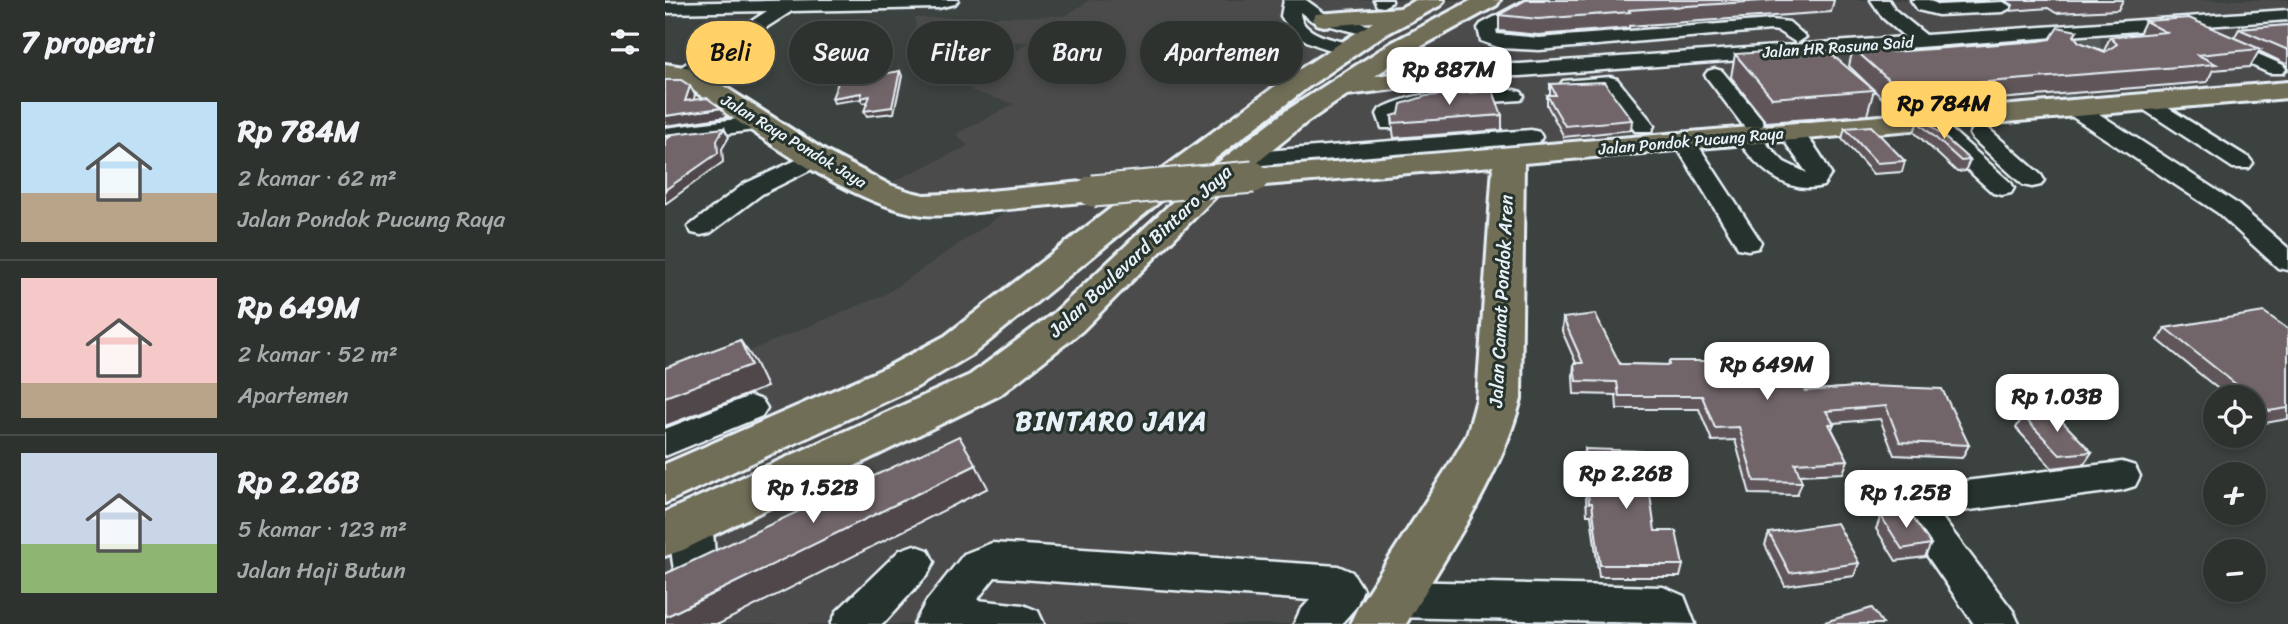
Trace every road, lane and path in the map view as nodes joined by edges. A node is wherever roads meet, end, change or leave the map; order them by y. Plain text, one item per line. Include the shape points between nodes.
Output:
1 (949, 0) edge
2 (1294, 0) edge
3 (1539, 0) edge
4 (1880, 0) edge
5 (1920, 0) edge
6 (1485, 2) edge
7 (788, 6) junction
8 (2200, 7) junction
9 (665, 8) edge
10 (2285, 14) edge
11 (2228, 20) junction
12 (2178, 23) junction
13 (1399, 25) edge
14 (1972, 25) junction
15 (1314, 26) junction
16 (1914, 35) junction
17 (2046, 41) junction
18 (1808, 47) junction
19 (1684, 48) junction
20 (2007, 48) edge
21 (1778, 51) junction
22 (1494, 65) junction
23 (1535, 69) junction
24 (674, 72) edge
25 (1715, 75) junction
26 (2282, 80) edge
27 (2145, 94) junction
28 (1514, 96) junction
29 (1298, 99) junction
30 (2076, 109) junction
31 (761, 123) junction
32 (1389, 123) edge
33 (1643, 126) dead end
34 (1750, 129) junction
35 (1938, 129) junction
36 (1789, 132) junction
37 (2008, 132) dead end
38 (665, 134) edge
39 (1981, 134) junction
40 (1684, 141) junction
41 (1524, 146) junction
42 (816, 158) junction
43 (2241, 163) dead end
44 (1246, 169) junction
45 (2032, 180) dead end
46 (2002, 188) dead end
47 (1093, 191) joint
48 (701, 227) dead end
49 (1748, 242) dead end
50 (2288, 262) edge
51 (750, 408) dead end
52 (665, 443) edge
53 (2122, 477) dead end
54 (665, 484) edge
55 (688, 525) edge
56 (913, 562) dead end
57 (699, 572) edge
58 (1386, 612) edge
59 (938, 620) edge
60 (852, 624) edge
61 (1023, 624) edge
62 (1315, 624) edge
63 (1674, 624) edge
64 (1998, 624) edge

1 - 7 street via 938,4
2 - 15 street via 1290,16
3 - 19 street via 1486,29 1488,37 1501,42
4 - 16 street
5 - 14 street via 1938,10 1995,7
6 - 13 main road, Jalan Boulevard Bintaro Jaya
7 - 9 street
7 - 24 street
8 - 10 street, Jalan HR Rasuna Said
8 - 11 street
8 - 14 street, Jalan HR Rasuna Said
10 - 11 street, Jalan HR Rasuna Said
11 - 12 street, Jalan HR Rasuna Said
12 - 17 street, Jalan HR Rasuna Said
12 - 26 street
13 - 15 street
13 - 15 main road via 1371,17
13 - 15 street via 1319,41
13 - 22 street, Jalan HR Rasuna Said
13 - 22 main road via 1462,36
13 - 29 main road, Jalan Boulevard Bintaro Jaya
14 - 16 street, Jalan HR Rasuna Said
15 - 29 main road via 1311,60
16 - 17 street, Jalan HR Rasuna Said
16 - 18 street, Jalan HR Rasuna Said
17 - 20 street
18 - 19 street via 1783,26 1771,24
18 - 21 street, Jalan HR Rasuna Said
19 - 21 street, Jalan HR Rasuna Said
19 - 22 street, Jalan HR Rasuna Said via 1536,55
19 - 23 street, Jalan HR Rasuna Said
19 - 25 street
21 - 25 street via 1791,69
22 - 23 street, Jalan HR Rasuna Said
22 - 28 street
22 - 29 main road
23 - 33 street via 1549,86 1610,83
24 - 31 main road, Jalan Raya Pondok Jaya
25 - 34 street
26 - 27 main road, Jalan Pondok Pucung Raya
27 - 30 main road, Jalan Pondok Pucung Raya
27 - 43 street
28 - 32 street via 1411,105 1391,111
28 - 41 street
29 - 44 main road, Jalan Boulevard Bintaro Jaya
29 - 54 main road, Jalan Boulevard Bintaro Jaya via 1130,208 959,345 902,377
30 - 35 main road, Jalan Pondok Pucung Raya
30 - 50 street via 2227,208
31 - 38 street
31 - 42 main road, Jalan Raya Pondok Jaya
34 - 36 main road, Jalan Pondok Pucung Raya
34 - 36 street via 1779,173 1799,182 1814,181 1819,174 1813,162
34 - 40 main road, Jalan Pondok Pucung Raya
35 - 36 main road, Jalan Pondok Pucung Raya
35 - 39 street
35 - 46 street
37 - 39 street
39 - 45 street
40 - 41 main road, Jalan Pondok Pucung Raya
40 - 49 street
41 - 44 main road, Jalan Pondok Pucung Raya
41 - 58 main road, Jalan Camat Pondok Aren via 1499,399 1489,435
42 - 47 main road, Jalan Raya Pondok Jaya via 880,192 923,205
42 - 48 street via 753,189
44 - 47 main road, Jalan Pondok Pucung Raya, bridge
44 - 55 main road, Jalan Boulevard Bintaro Jaya via 1192,200 1068,322 985,386
51 - 52 street
53 - 64 street via 1923,500 1917,505 1917,513
55 - 57 street
56 - 60 street
58 - 63 street via 1664,605
59 - 61 street
59 - 62 street via 978,566 992,560 1338,584 1341,594

